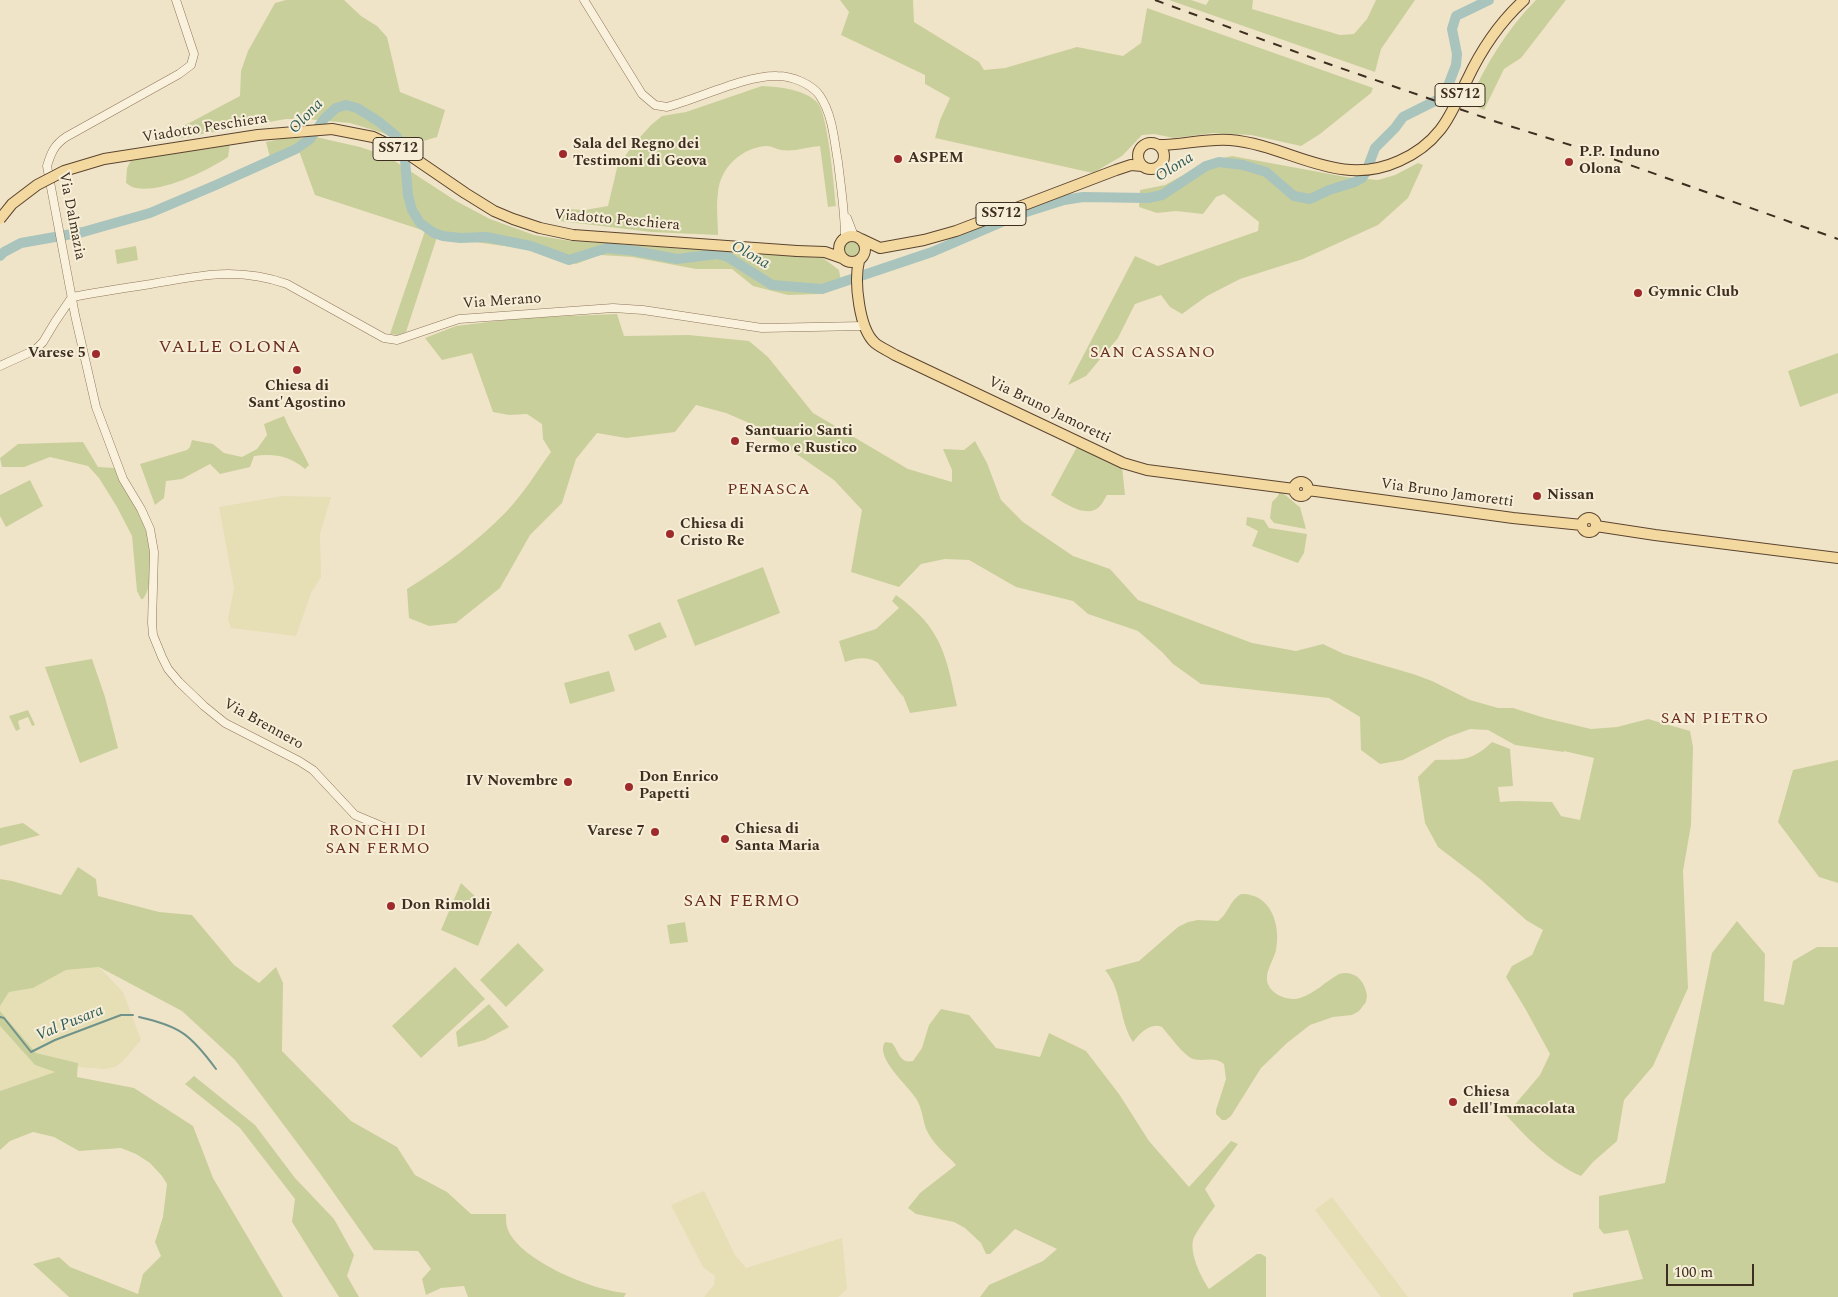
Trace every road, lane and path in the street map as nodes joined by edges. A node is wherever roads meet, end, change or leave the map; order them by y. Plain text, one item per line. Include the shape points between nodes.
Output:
1 (176, 0) edge
2 (584, 0) edge
3 (1524, 0) edge
4 (1159, 145) junction
5 (1180, 145) junction
6 (1139, 149) junction
7 (1164, 158) junction
8 (1142, 166) junction
9 (1116, 170) junction
10 (0, 219) edge
11 (850, 238) junction
12 (880, 248) junction
13 (825, 252) junction
14 (842, 258) junction
15 (857, 263) junction
16 (72, 297) junction
17 (863, 326) junction
18 (0, 366) edge
19 (93, 397) joint
20 (1838, 558) edge
21 (386, 828) dead end

1 - 16 street, Via Dalmazia via 194,54 191,65 66,137 52,150 47,166
2 - 11 street via 642,94 655,105 667,107 762,78 777,76 807,84 819,95 832,125
3 - 5 main road, SS712 via 1496,31 1438,133 1416,152 1392,164 1376,169 1338,170 1266,147 1230,140
4 - 5 main road, SS712
4 - 6 main road, SS712 via 1146,144
4 - 7 main road
5 - 7 main road, SS712
6 - 8 main road via 1137,158
6 - 9 main road, SS712 via 1130,161
7 - 8 main road, SS712 via 1161,165 1153,170
8 - 9 main road, SS712
9 - 12 main road, SS712 via 956,231
10 - 13 main road, Viadotto Peschiera / SS712, bridge via 12,204 37,185 64,172 104,160 258,135 332,129 373,137 408,154 494,211 540,228 573,235
11 - 12 main road
11 - 13 main road
11 - 14 main road via 839,249
11 - 15 main road via 866,250
12 - 15 main road, SS712
13 - 14 main road, SS712
14 - 15 main road, SS712 via 846,262
15 - 17 main road
16 - 17 street, Via Merano via 198,275 251,274 287,284 392,340 459,319 612,308 762,328
16 - 18 street via 35,350
16 - 19 street, Via Dalmazia
17 - 20 main road, Via Bruno Jamoretti via 875,342 895,355 1123,463 1147,470 1294,489 1302,482 1308,490 1582,525 1588,532 1596,526
19 - 21 street, Via Brennero via 123,478 150,529 154,552 153,635 168,669 225,723 300,761 313,770 355,815

